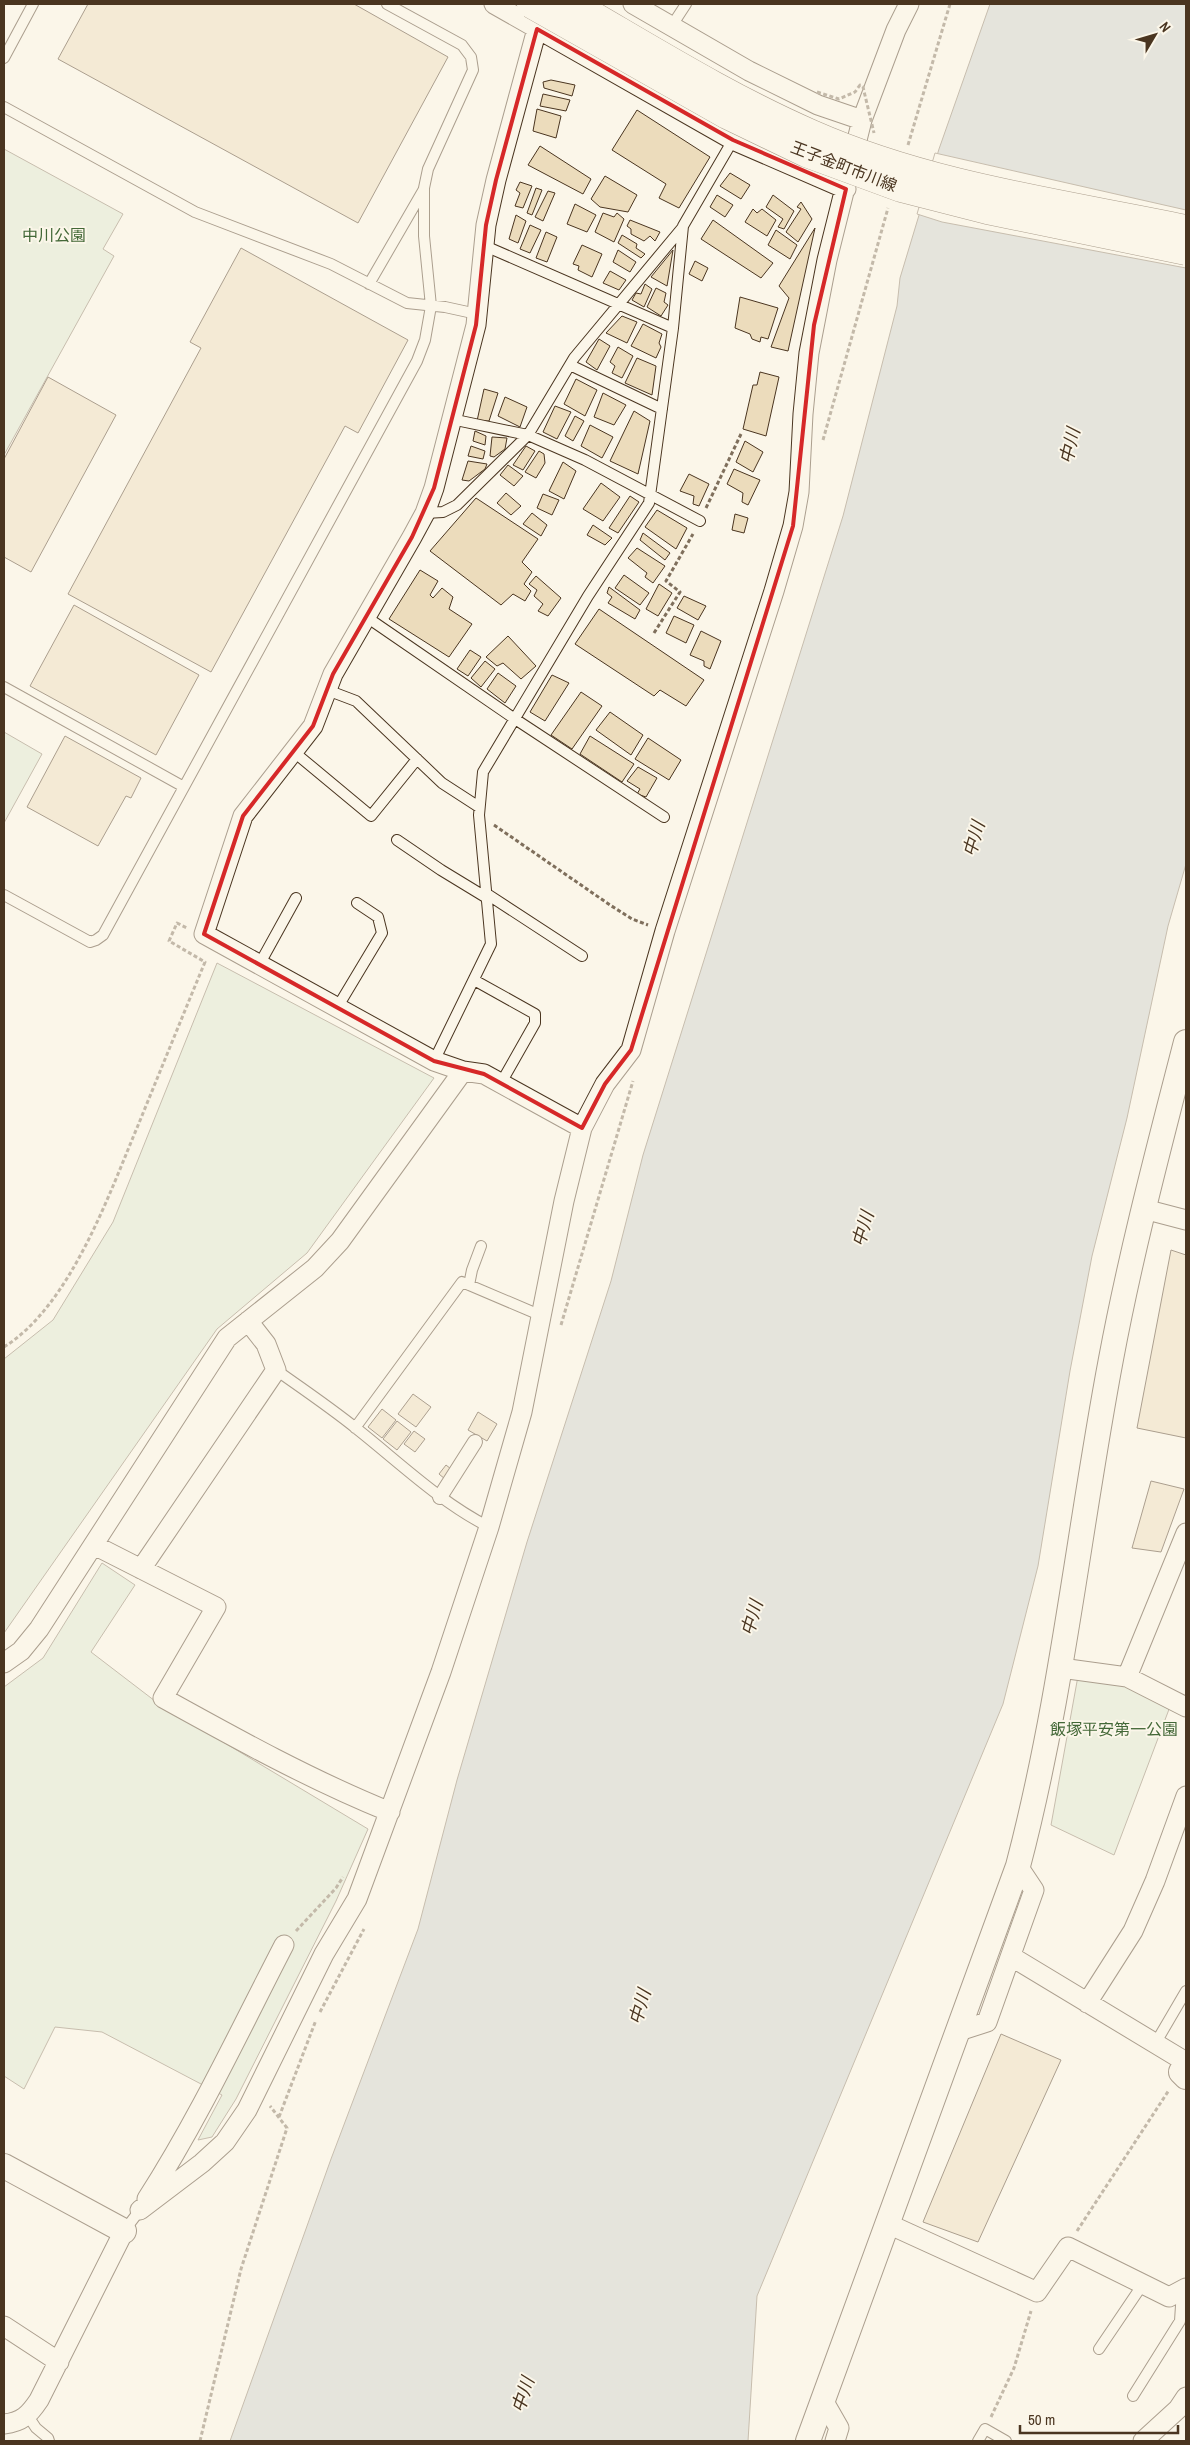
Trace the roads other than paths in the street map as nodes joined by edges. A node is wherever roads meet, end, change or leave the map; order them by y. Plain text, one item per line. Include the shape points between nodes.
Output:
1 (33, 4) edge
2 (387, 4) edge
3 (494, 4) edge
4 (573, 4) edge
5 (633, 4) edge
6 (686, 4) edge
7 (909, 4) edge
8 (534, 16) edge
9 (671, 27) junction
10 (4, 58) edge
11 (4, 107) edge
12 (862, 120) junction
13 (733, 140) junction
14 (424, 188) junction
15 (846, 189) junction
16 (683, 226) junction
17 (1186, 229) edge
18 (485, 246) junction
19 (1186, 251) edge
20 (369, 284) junction
21 (619, 303) junction
22 (431, 306) junction
23 (477, 314) junction
24 (673, 328) junction
25 (570, 366) junction
26 (662, 409) junction
27 (451, 420) junction
28 (528, 435) junction
29 (650, 494) junction
30 (425, 513) junction
31 (700, 521) dead end
32 (365, 616) junction
33 (4, 687) edge
34 (327, 690) junction
35 (515, 719) junction
36 (294, 752) junction
37 (417, 759) junction
38 (184, 787) junction
39 (479, 811) junction
40 (664, 818) dead end
41 (397, 840) dead end
42 (4, 895) edge
43 (487, 896) junction
44 (296, 898) dead end
45 (357, 902) dead end
46 (582, 956) dead end
47 (259, 965) junction
48 (474, 980) junction
49 (337, 1008) junction
50 (1186, 1042) edge
51 (434, 1061) junction
52 (463, 1071) junction
53 (501, 1083) junction
54 (582, 1128) junction
55 (1144, 1209) junction
56 (1186, 1220) edge
57 (481, 1246) dead end
58 (470, 1285) junction
59 (542, 1316) junction
60 (248, 1321) junction
61 (276, 1370) junction
62 (355, 1428) junction
63 (476, 1442) dead end
64 (440, 1497) junction
65 (489, 1527) junction
66 (1186, 1533) edge
67 (94, 1545) junction
68 (142, 1570) junction
69 (4, 1663) edge
70 (1061, 1668) junction
71 (1127, 1677) junction
72 (1186, 1707) edge
73 (1186, 1796) edge
74 (390, 1812) junction
75 (1018, 1866) junction
76 (284, 1945) road end
77 (1012, 1957) junction
78 (1186, 1991) edge
79 (1087, 2003) junction
80 (956, 2032) junction
81 (1155, 2044) junction
82 (1185, 2069) edge
83 (4, 2166) edge
84 (140, 2210) junction
85 (886, 2223) junction
86 (124, 2232) junction
87 (1143, 2284) junction
88 (1184, 2289) edge
89 (4, 2326) edge
90 (1099, 2349) dead end
91 (59, 2362) junction
92 (1132, 2396) dead end
93 (1186, 2397) edge
94 (823, 2400) junction
95 (28, 2416) junction
96 (4, 2424) edge
97 (49, 2441) edge
98 (808, 2441) edge
99 (835, 2441) edge
100 (978, 2441) edge
101 (1006, 2441) edge
102 (1144, 2441) edge

1 - 10 lane
2 - 14 lane via 462,45 471,57 473,70 428,169
3 - 8 street
4 - 17 main road, 王子金町市川線, bridge via 735,96 813,135 918,171
5 - 9 street
6 - 9 lane
7 - 12 street
8 - 13 street
8 - 18 street via 486,225
8 - 19 main road, 王子金町市川線, bridge via 806,153 901,188 987,210
9 - 12 street via 749,71
11 - 20 lane via 195,212 331,264
12 - 15 street
13 - 15 street
13 - 16 lane
14 - 20 lane
14 - 22 lane via 424,236
15 - 54 street via 814,324 793,526 665,931 631,1050 605,1084
16 - 21 lane
16 - 24 lane
18 - 21 lane
18 - 23 street
20 - 22 lane via 407,303
21 - 24 lane
21 - 25 lane
22 - 23 lane
22 - 38 lane via 425,340 417,361
23 - 27 street
24 - 26 lane
25 - 26 lane
25 - 28 lane
26 - 29 lane
27 - 28 lane
27 - 30 street
28 - 29 lane
28 - 30 lane via 457,505 443,512
29 - 31 lane
29 - 35 lane via 649,503 588,596
30 - 32 street
32 - 34 street
32 - 35 lane
33 - 38 lane
34 - 36 street via 313,726
34 - 37 lane via 356,701
35 - 39 lane via 483,772
35 - 40 lane
36 - 37 lane via 371,816
36 - 47 street via 243,816 204,934
37 - 39 lane
38 - 42 lane via 108,928 96,940 90,942 81,938
39 - 43 lane
41 - 43 lane
43 - 46 lane
43 - 48 lane via 491,944
44 - 47 lane
45 - 49 lane via 378,917 382,933
47 - 49 street
48 - 51 lane
48 - 53 lane via 536,1014 535,1023
49 - 51 street
50 - 55 street
51 - 52 street
52 - 53 street via 484,1074
52 - 60 street via 340,1241 315,1268
53 - 54 street
54 - 59 street
55 - 56 street
55 - 70 street via 1111,1358
57 - 58 lane
58 - 59 lane
58 - 62 lane via 462,1282
59 - 65 street via 522,1412
60 - 61 street via 266,1344
60 - 67 street via 227,1338
61 - 62 lane
61 - 68 street
62 - 64 lane
63 - 64 street
64 - 65 lane
65 - 74 street
66 - 71 street
67 - 68 street
67 - 69 street via 39,1629 21,1651
68 - 74 street via 216,1607 163,1698 350,1796
70 - 71 street
70 - 75 street via 1036,1799
71 - 72 street
73 - 79 street via 1133,1931
74 - 84 street via 357,1899 324,1954 247,2110 225,2142 208,2158
75 - 77 street via 1034,1890
75 - 80 street
76 - 84 street via 166,2171
77 - 79 street
77 - 80 street via 987,2022
78 - 81 lane
79 - 81 street
80 - 85 street
81 - 82 street
83 - 86 street
84 - 86 lane
85 - 87 street via 1037,2292 1068,2247
85 - 94 street
86 - 91 street
87 - 88 street via 1169,2297
87 - 90 lane
88 - 92 lane via 1180,2321
89 - 91 street
91 - 95 street
93 - 102 street
94 - 98 street
94 - 99 street via 839,2428
95 - 96 street via 15,2423
95 - 97 lane
100 - 101 lane via 985,2429

